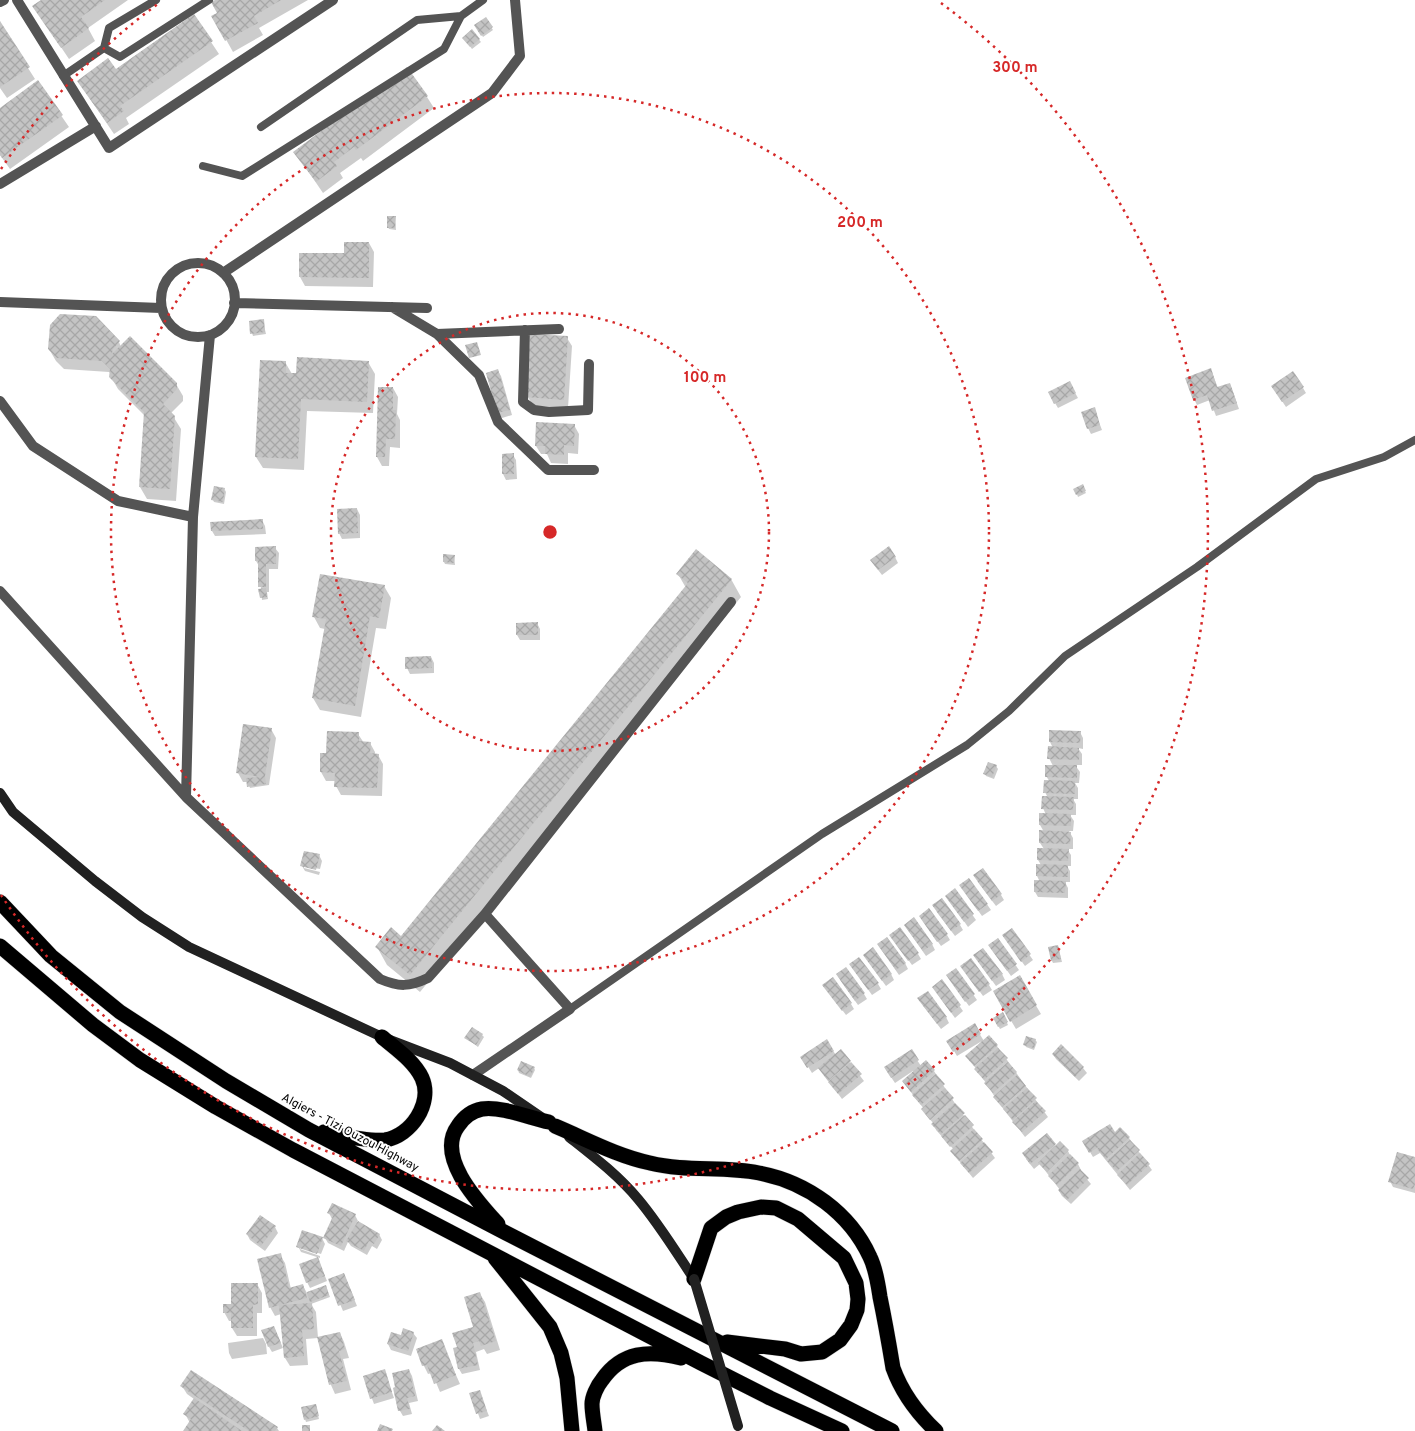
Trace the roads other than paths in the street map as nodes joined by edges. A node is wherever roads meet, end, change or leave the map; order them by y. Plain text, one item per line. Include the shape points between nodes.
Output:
1 (4, 0) edge
2 (17, 0) edge
3 (156, 0) edge
4 (210, 0) edge
5 (333, 0) edge
6 (483, 0) edge
7 (515, 0) edge
8 (0, 2) edge
9 (461, 16) junction
10 (104, 48) junction
11 (63, 76) junction
12 (96, 126) junction
13 (261, 127) dead end
14 (203, 166) dead end
15 (0, 184) edge
16 (223, 273) junction
17 (0, 302) edge
18 (234, 304) junction
19 (161, 308) junction
20 (392, 308) junction
21 (427, 308) dead end
22 (559, 328) dead end
23 (525, 330) junction
24 (437, 334) junction
25 (210, 335) junction
26 (589, 364) dead end
27 (0, 401) edge
28 (1415, 440) edge
29 (594, 470) dead end
30 (193, 517) junction
31 (0, 591) edge
32 (731, 602) dead end
33 (0, 793) edge
34 (186, 797) junction
35 (0, 902) edge
36 (485, 914) junction
37 (0, 946) edge
38 (570, 1009) junction
39 (382, 1037) junction
40 (474, 1075) junction
41 (552, 1124) junction
42 (309, 1130) junction
43 (506, 1233) junction
44 (491, 1253) junction
45 (694, 1279) junction
46 (718, 1341) junction
47 (702, 1363) junction
48 (739, 1429) edge
49 (572, 1431) edge
50 (595, 1431) edge
51 (842, 1431) edge
52 (892, 1431) edge
53 (936, 1431) edge

1 - 8 street
2 - 11 street
3 - 10 lane via 109,28
4 - 10 lane via 120,57
5 - 12 street via 109,148
6 - 9 lane
7 - 16 street via 520,56 492,93
9 - 13 lane via 417,20
9 - 14 lane via 444,49 242,176
10 - 11 lane
11 - 12 street
12 - 15 street
16 - 18 street via 231,283
16 - 19 street via 202,263 179,268 164,285
17 - 19 street
18 - 20 street
18 - 25 street via 229,319
19 - 25 street via 166,319 179,332 197,337
20 - 21 street
20 - 24 street
22 - 23 street
23 - 24 street
23 - 26 street via 523,402 534,410 588,410
24 - 29 street via 479,375 498,422 548,470
25 - 30 street
27 - 30 street via 33,446 118,501
28 - 38 lane via 1384,457 1316,479 1197,567 1064,656 1009,711 967,745 822,834
30 - 34 street
31 - 34 street
32 - 36 street
33 - 39 main road via 13,812 142,917 189,947
34 - 36 street via 370,971 392,984 416,984 428,978
35 - 42 highway, Algiers - Tizi Ouzou Highway via 51,956 120,1012
36 - 38 street
37 - 44 highway via 93,1025 175,1082 292,1150
38 - 40 street
39 - 40 main road
39 - 42 highway via 415,1067 423,1080 422,1108 414,1122 402,1134 385,1140
40 - 41 main road
41 - 43 highway via 493,1109 465,1116 454,1131 452,1149 457,1171 481,1206
41 - 45 main road via 607,1167 638,1199
41 - 53 highway via 617,1153 650,1163 761,1174 790,1183 820,1198 857,1234 871,1258 897,1380 922,1418
42 - 43 highway, Algiers - Tizi Ouzou Highway
43 - 46 highway, Algiers - Tizi Ouzou Highway
44 - 47 highway
44 - 49 highway via 550,1327 561,1352 567,1378
45 - 46 highway via 711,1228 738,1212 762,1207 776,1208 798,1219 844,1258 856,1283 857,1310 851,1326 840,1340 822,1352 802,1354
45 - 48 main road, bridge
46 - 52 highway, Algiers - Tizi Ouzou Highway
47 - 50 highway via 655,1353 639,1354 621,1361 609,1369 598,1384 591,1402
47 - 51 highway

